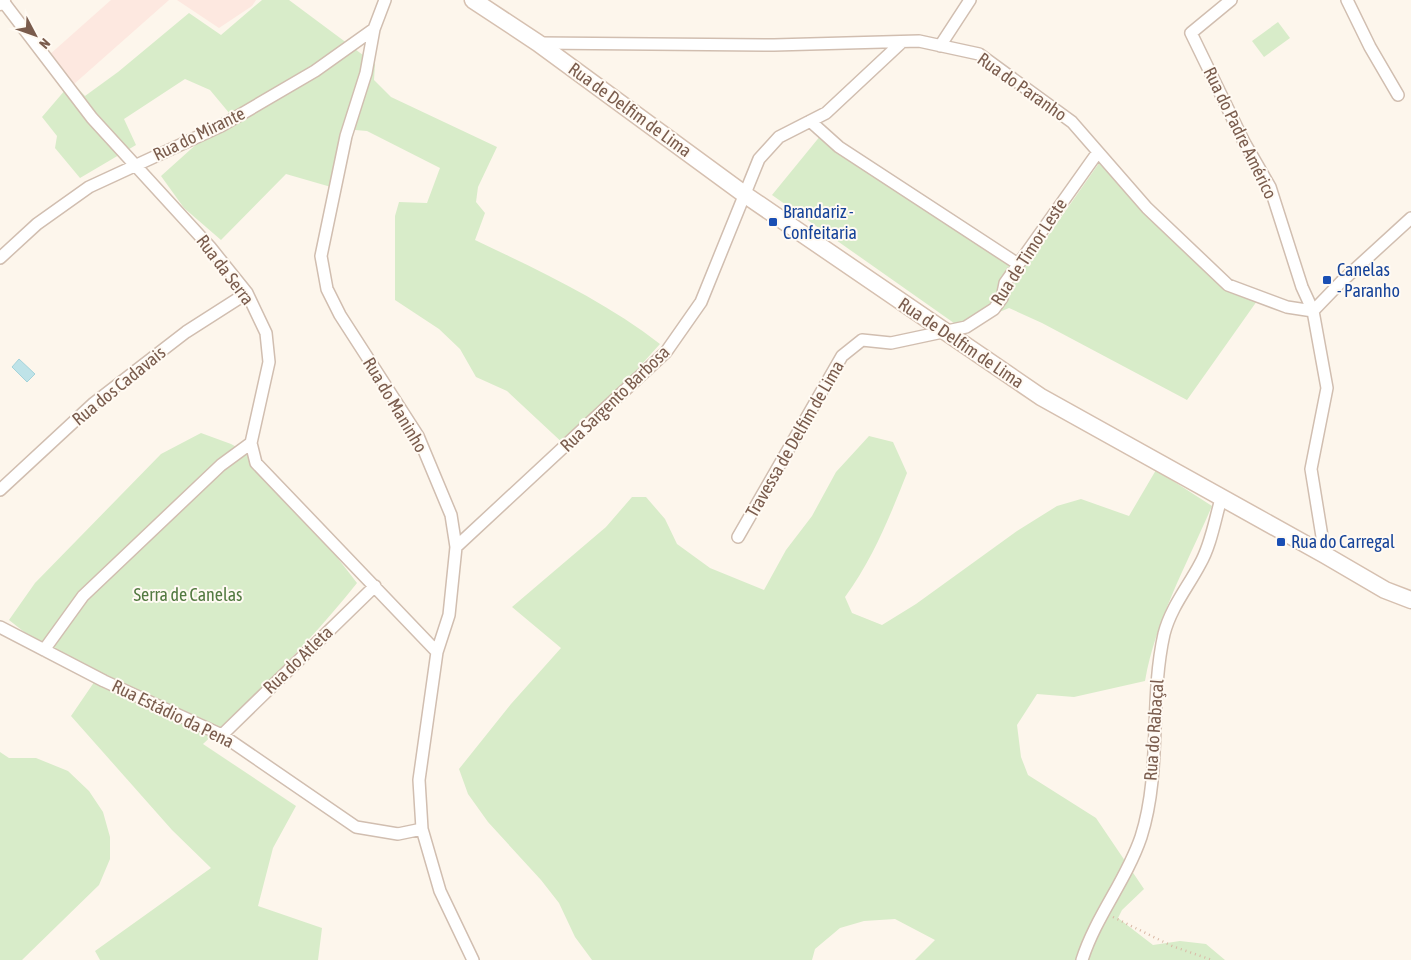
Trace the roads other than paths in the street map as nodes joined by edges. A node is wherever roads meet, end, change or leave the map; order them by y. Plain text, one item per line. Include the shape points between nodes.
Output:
1 (385, 0) edge
2 (473, 0) edge
3 (970, 0) edge
4 (1231, 0) edge
5 (1348, 0) edge
6 (1, 1) edge
7 (374, 29) junction
8 (902, 42) junction
9 (538, 43) junction
10 (940, 46) junction
11 (1398, 95) dead end
12 (810, 121) junction
13 (1098, 152) junction
14 (135, 164) junction
15 (744, 194) junction
16 (1411, 218) edge
17 (0, 258) edge
18 (1018, 264) junction
19 (247, 293) junction
20 (1313, 311) junction
21 (944, 332) junction
22 (251, 443) junction
23 (0, 490) edge
24 (1221, 499) junction
25 (738, 538) dead end
26 (456, 547) junction
27 (1325, 554) junction
28 (375, 586) junction
29 (1411, 600) edge
30 (0, 628) edge
31 (44, 650) junction
32 (437, 652) junction
33 (222, 735) junction
34 (422, 828) junction
35 (473, 960) edge
36 (1082, 960) edge

1 - 7 street
2 - 9 main road, Rua de Delfim de Lima
3 - 10 street
4 - 20 street, Rua do Padre Américo via 1191,33 1244,142 1270,187 1302,287
5 - 11 street
6 - 14 street, Rua da Serra via 92,118
7 - 14 street, Rua do Mirante via 315,70 221,126
7 - 26 street, Rua do Maninho via 366,73 346,136 321,256 327,289 340,315 418,436 451,515
8 - 9 street, Rua do Paranho via 774,45
8 - 10 street, Rua do Paranho via 920,41
8 - 12 street, Rua Sargento Barbosa via 826,113
9 - 15 main road, Rua de Delfim de Lima
10 - 13 street, Rua do Paranho via 980,54 1072,122
12 - 15 street, Rua Sargento Barbosa via 779,137 759,159
12 - 18 street via 839,147
13 - 18 street, Rua de Timor Leste
13 - 20 street, Rua do Paranho via 1147,208 1228,285 1287,307
14 - 17 street, Rua do Mirante via 89,187 37,224
14 - 19 street, Rua da Serra via 210,246
15 - 21 main road, Rua de Delfim de Lima
15 - 26 street, Rua Sargento Barbosa via 701,302 666,352
16 - 20 street
18 - 21 street, Rua de Timor Leste via 1005,283 1002,298 994,309 966,327
19 - 22 street, Rua da Serra via 266,333 269,362
19 - 23 street, Rua dos Cadavais via 186,332 94,403
20 - 27 street via 1327,388 1311,469
21 - 24 main road, Rua de Delfim de Lima via 1041,397
21 - 25 street, Travessa de Delfim de Lima via 892,343 862,340 842,356
22 - 28 street via 256,463
22 - 31 street via 221,465 83,596
24 - 27 main road, Rua de Delfim de Lima
24 - 36 street, Rua do Rabaçal via 1202,562 1178,600 1165,633 1156,685 1153,774 1141,836 1125,876 1090,936
26 - 32 street, Rua do Maninho via 448,615
27 - 29 main road, Rua de Delfim de Lima via 1385,590
28 - 32 street
28 - 33 street, Rua do Atleta
30 - 31 street, Rua Estádio da Pena
31 - 33 street, Rua Estádio da Pena
32 - 34 street, Rua do Maninho via 419,780
33 - 34 street, Rua Estádio da Pena via 356,827 398,834
34 - 35 street, Rua do Maninho via 440,891

